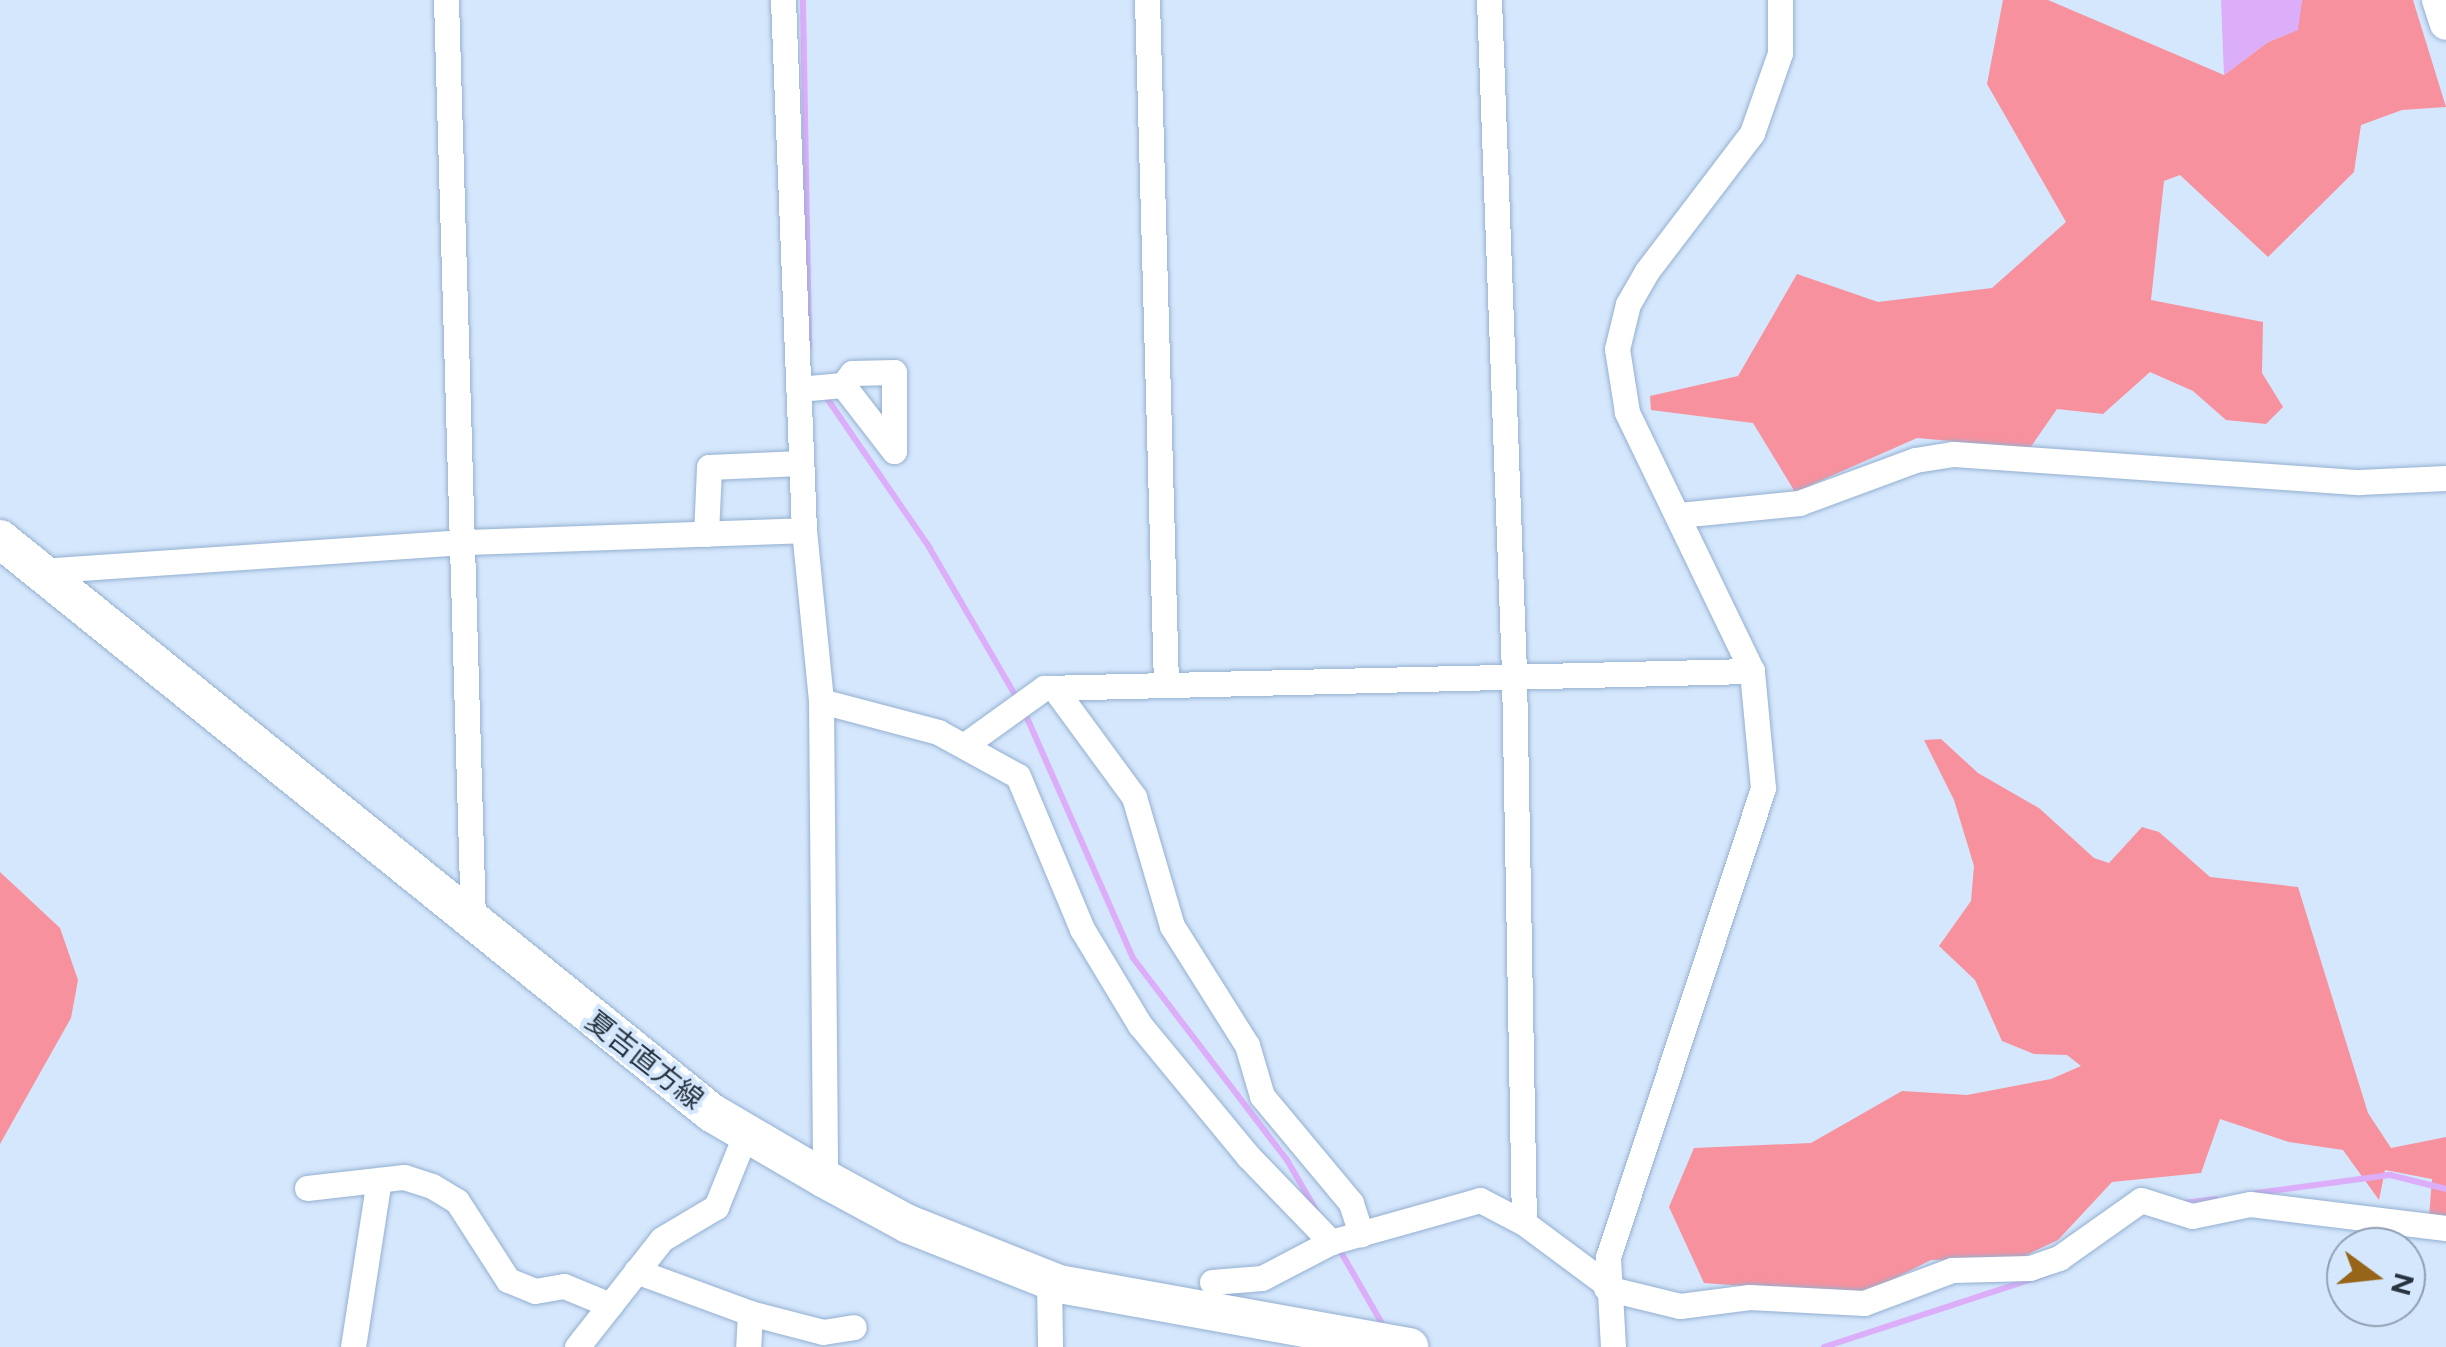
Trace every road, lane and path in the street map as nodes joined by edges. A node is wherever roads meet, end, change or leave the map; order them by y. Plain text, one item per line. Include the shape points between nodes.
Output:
1 (446, 0) edge
2 (783, 0) edge
3 (1147, 0) edge
4 (1488, 0) edge
5 (1780, 0) edge
6 (2438, 0) edge
7 (2446, 24) edge
8 (842, 385) dead end
9 (798, 390) junction
10 (802, 463) junction
11 (2446, 478) edge
12 (1679, 515) junction
13 (804, 530) junction
14 (706, 534) junction
15 (0, 539) edge
16 (466, 542) junction
17 (38, 570) junction
18 (1752, 670) junction
19 (1514, 673) junction
20 (1166, 683) junction
21 (1054, 688) junction
22 (821, 701) junction
23 (966, 744) junction
24 (473, 923) junction
25 (746, 1133) junction
26 (825, 1179) junction
27 (379, 1180) junction
28 (308, 1188) dead end
29 (1524, 1222) junction
30 (2446, 1228) edge
31 (1361, 1234) junction
32 (1331, 1242) junction
33 (636, 1271) junction
34 (1049, 1280) junction
35 (1212, 1282) dead end
36 (1606, 1286) junction
37 (610, 1305) junction
38 (750, 1313) junction
39 (854, 1327) dead end
40 (1404, 1346) edge
41 (353, 1347) edge
42 (577, 1347) edge
43 (748, 1347) edge
44 (1050, 1347) edge
45 (1612, 1347) edge

1 - 16 street
2 - 9 street
3 - 20 street
4 - 19 street
5 - 12 street via 1780,53 1752,134 1646,271 1628,304 1617,349 1626,412
6 - 7 street
8 - 9 street
9 - 10 street
10 - 13 street
10 - 14 street via 709,466
11 - 12 street via 2360,482 1954,454 1916,460 1799,503
12 - 18 street
13 - 14 street
13 - 22 street
14 - 16 street
15 - 17 main road, 夏吉直方線
16 - 17 street
16 - 24 street
17 - 24 main road, 夏吉直方線
18 - 19 street
18 - 36 street via 1763,788 1608,1257
19 - 20 street
19 - 29 street
20 - 21 street
21 - 23 street
21 - 31 street via 1134,797 1172,926 1246,1045 1262,1096 1351,1203
22 - 23 street
22 - 26 street
23 - 32 street via 1018,776 1082,929 1140,1025 1248,1156
24 - 25 main road, 夏吉直方線
25 - 26 main road, 夏吉直方線
25 - 33 street via 716,1207 662,1239
26 - 34 main road, 夏吉直方線 via 908,1224
27 - 28 street
27 - 37 street via 404,1177 456,1201 508,1280 535,1291 564,1286
27 - 41 street
29 - 31 street via 1480,1200
29 - 36 street
30 - 36 street via 2250,1204 2192,1216 2142,1200 2059,1258 2030,1268 1952,1270 1864,1302 1749,1297 1680,1306
31 - 32 street
32 - 35 street via 1262,1278
33 - 37 street
33 - 38 street
34 - 40 main road, 夏吉直方線
34 - 44 street
36 - 45 street
37 - 42 street
38 - 39 street via 822,1332
38 - 43 street

